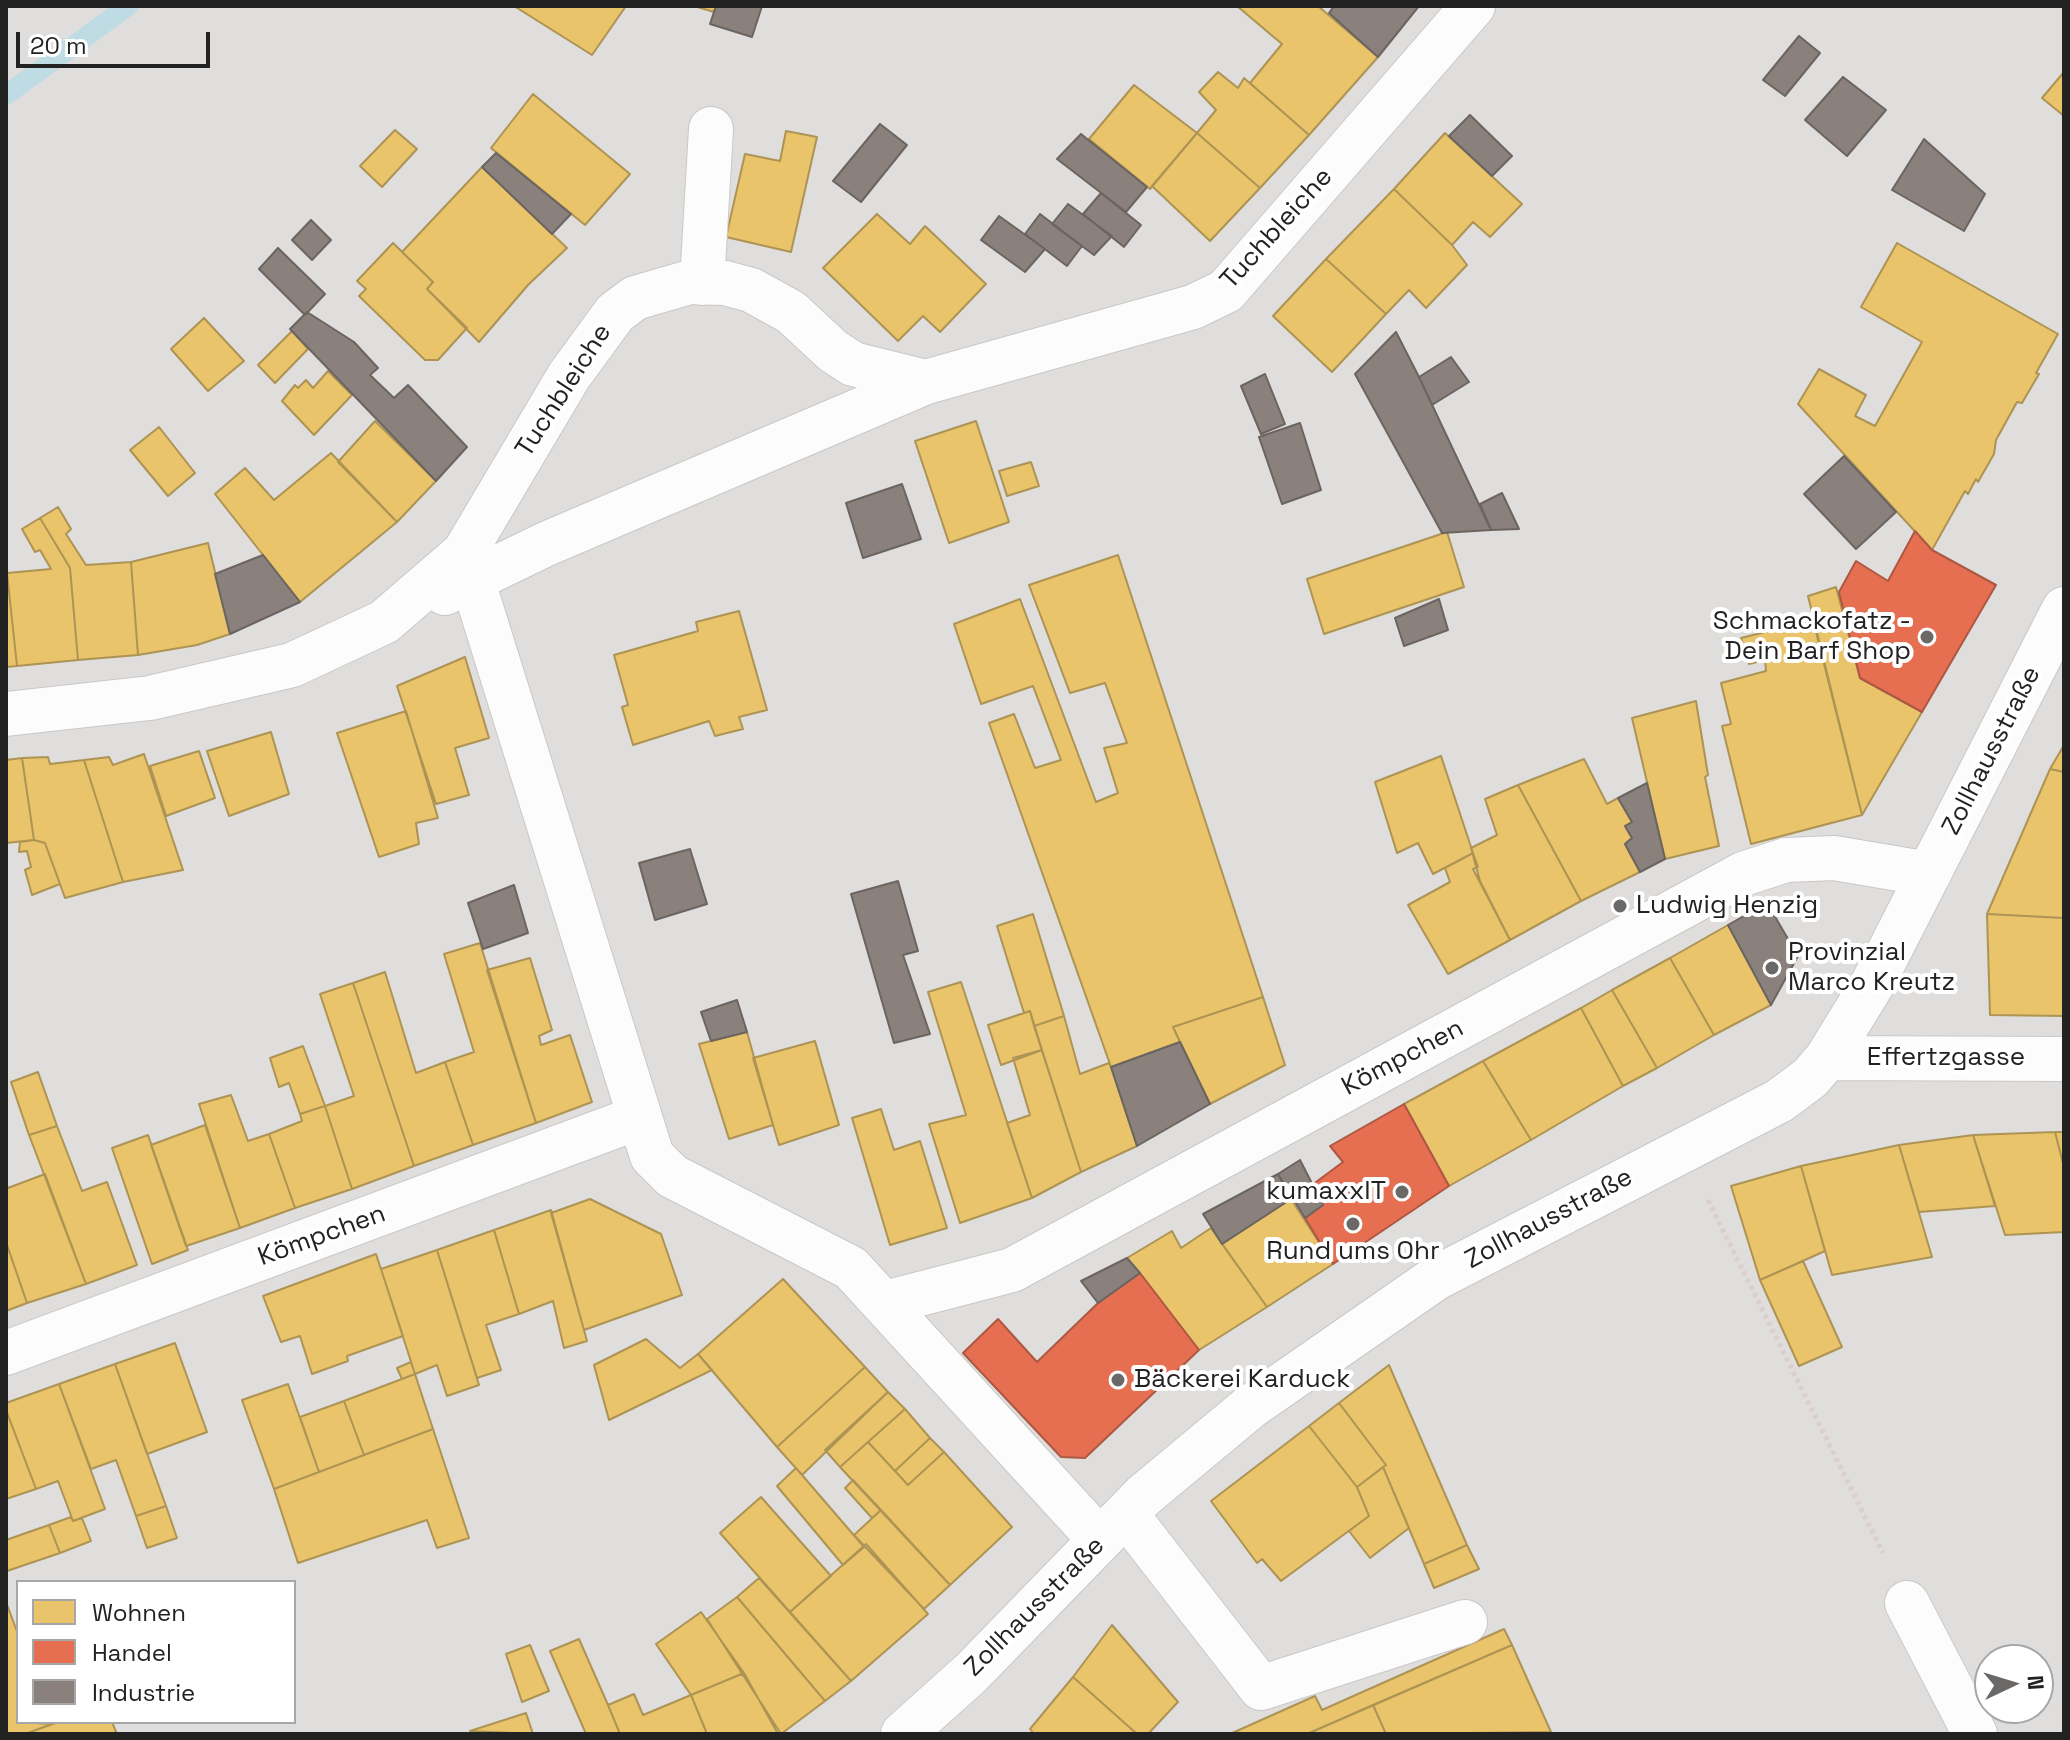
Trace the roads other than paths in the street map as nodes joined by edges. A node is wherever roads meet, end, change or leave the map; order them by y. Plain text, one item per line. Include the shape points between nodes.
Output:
1 (1473, 6) edge
2 (711, 129) dead end
3 (702, 283) junction
4 (926, 382) junction
5 (468, 567) junction
6 (2064, 609) edge
7 (6, 714) edge
8 (1929, 874) junction
9 (1827, 1058) junction
10 (2064, 1059) edge
11 (637, 1118) junction
12 (885, 1303) junction
13 (6, 1353) edge
14 (1113, 1527) junction
15 (1907, 1603) road end
16 (1465, 1622) dead end
17 (903, 1734) edge
18 (1975, 1734) edge

1 - 4 street, Tuchbleiche via 1226,291 1193,307
2 - 3 street
3 - 4 street, Tuchbleiche via 725,283 771,298 853,364
3 - 5 street, Tuchbleiche via 635,298 615,313 569,376
4 - 5 street, Tuchbleiche via 561,538
5 - 7 street, Tuchbleiche via 384,622 292,665 150,698
5 - 11 street
6 - 8 street, Zollhausstraße
8 - 9 street, Zollhausstraße
8 - 12 street, Kömpchen via 1834,858 1786,860 1743,874 1012,1270
9 - 10 street, Effertzgasse
9 - 14 street, Zollhausstraße via 1779,1101 1436,1278 1368,1322 1250,1407
11 - 12 street via 652,1156 672,1176 851,1268
11 - 13 street, Kömpchen
12 - 14 street
14 - 16 street via 1261,1688
14 - 17 street, Zollhausstraße via 971,1673
15 - 18 street

